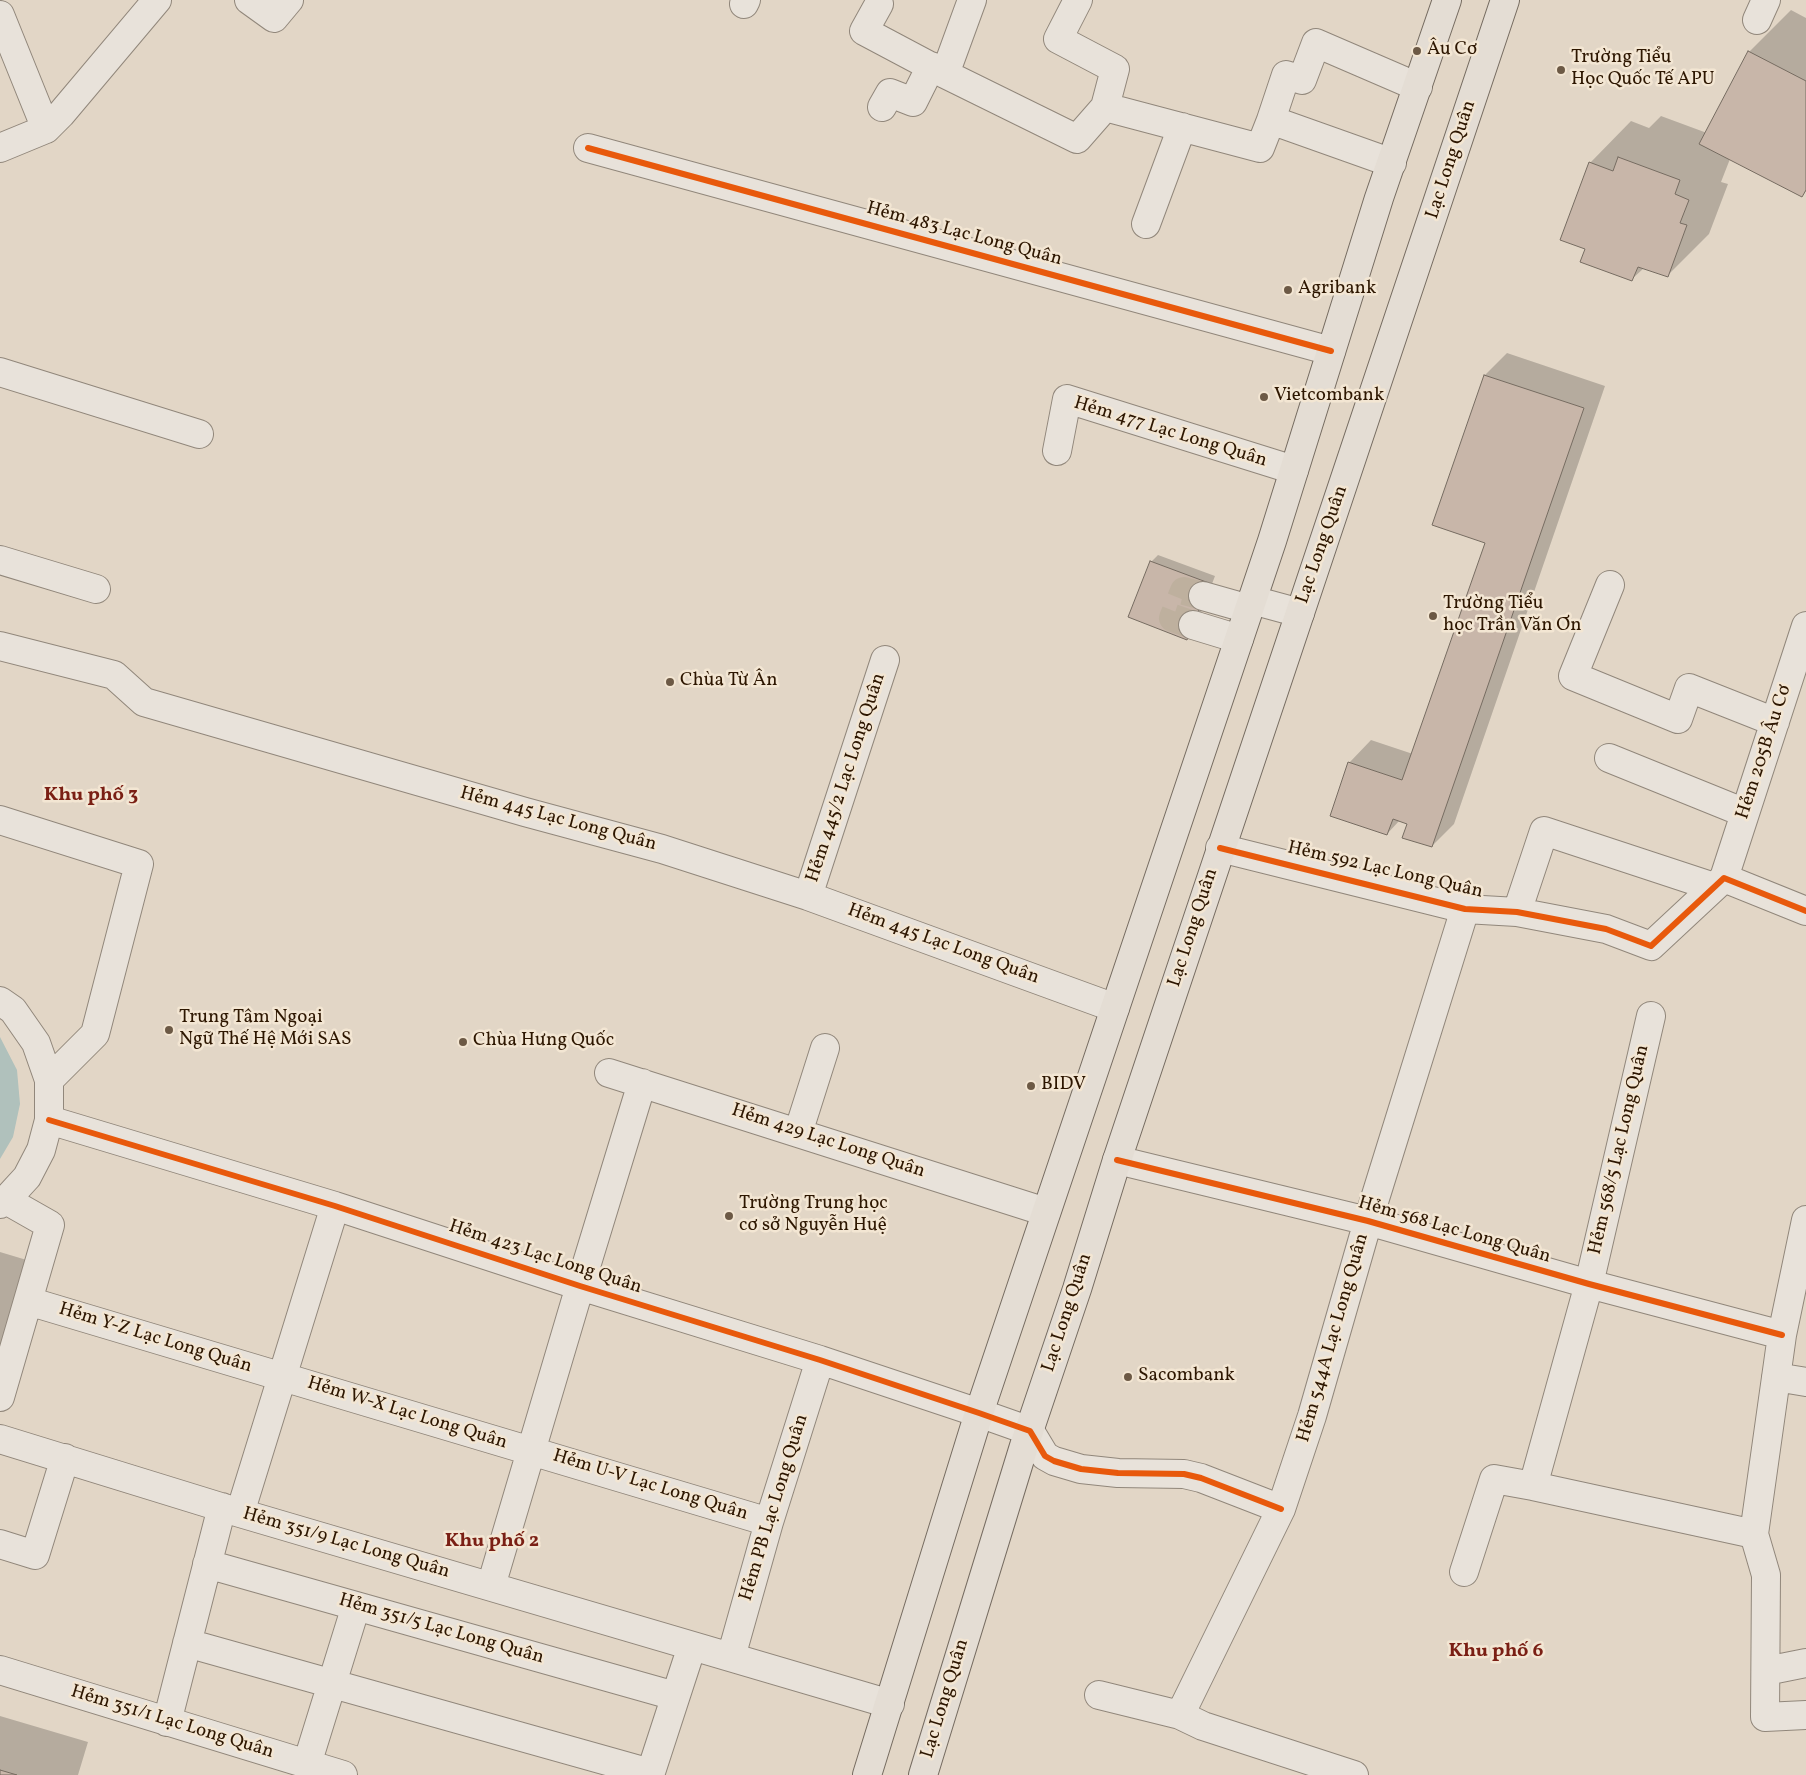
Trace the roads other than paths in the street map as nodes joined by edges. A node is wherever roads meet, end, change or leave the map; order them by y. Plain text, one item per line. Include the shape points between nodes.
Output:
1 (157, 0) edge
2 (249, 0) edge
3 (289, 0) edge
4 (972, 0) edge
5 (1078, 0) edge
6 (1447, 0) edge
7 (1505, 0) edge
8 (879, 4) dead end
9 (0, 15) edge
10 (938, 70) junction
11 (1418, 87) junction
12 (882, 107) dead end
13 (1105, 107) junction
14 (1271, 120) junction
15 (1182, 127) junction
16 (46, 129) junction
17 (0, 148) edge
18 (588, 148) dead end
19 (1392, 163) junction
20 (1146, 224) dead end
21 (1331, 351) junction
22 (0, 372) edge
23 (198, 434) dead end
24 (1057, 451) dead end
25 (1294, 470) junction
26 (0, 560) edge
27 (1610, 585) dead end
28 (96, 588) dead end
29 (1203, 596) tunnel mouth
30 (1251, 605) junction
31 (1300, 613) junction
32 (1193, 625) tunnel mouth
33 (1806, 626) edge
34 (1239, 639) junction
35 (0, 646) edge
36 (885, 660) dead end
37 (1775, 722) junction
38 (1609, 758) dead end
39 (1745, 813) junction
40 (0, 820) edge
41 (1220, 848) junction
42 (1719, 882) junction
43 (808, 896) junction
44 (1466, 909) junction
45 (1806, 911) edge
46 (1518, 912) junction
47 (0, 1001) edge
48 (1115, 1008) junction
49 (1650, 1016) dead end
50 (825, 1048) dead end
51 (609, 1073) dead end
52 (49, 1080) junction
53 (642, 1083) junction
54 (49, 1120) junction
55 (798, 1133) junction
56 (1117, 1160) junction
57 (3, 1202) edge
58 (335, 1206) junction
59 (1046, 1212) junction
60 (1806, 1220) edge
61 (1368, 1221) junction
62 (1800, 1283) edge
63 (1589, 1284) junction
64 (580, 1286) junction
65 (28, 1301) junction
66 (1782, 1335) junction
67 (820, 1360) junction
68 (282, 1377) junction
69 (1776, 1377) junction
70 (1806, 1382) edge
71 (0, 1398) edge
72 (979, 1413) junction
73 (1030, 1431) junction
74 (0, 1438) edge
75 (532, 1451) junction
76 (65, 1458) junction
77 (1533, 1486) junction
78 (1281, 1509) junction
79 (231, 1510) junction
80 (769, 1522) junction
81 (1754, 1534) junction
82 (0, 1544) edge
83 (207, 1564) junction
84 (1464, 1572) dead end
85 (491, 1586) junction
86 (356, 1606) junction
87 (187, 1643) junction
88 (692, 1646) junction
89 (731, 1657) junction
90 (1806, 1663) edge
91 (0, 1670) edge
92 (1766, 1671) junction
93 (332, 1684) junction
94 (1099, 1695) dead end
95 (675, 1696) junction
96 (890, 1704) junction
97 (1180, 1715) junction
98 (1806, 1715) edge
99 (167, 1722) junction
100 (307, 1764) junction
101 (650, 1774) edge
102 (343, 1775) edge
103 (867, 1775) edge
104 (922, 1775) edge
105 (1354, 1775) edge

1 - 16 street
2 - 3 street via 274,18
4 - 10 street
5 - 13 street via 1058,40 1114,69
6 - 11 main road
7 - 31 main road, Lạc Long Quân
8 - 10 street via 864,31
9 - 16 street
10 - 12 street via 913,102 890,94
10 - 13 street via 1077,139
11 - 14 street via 1316,44 1302,80 1286,75
11 - 19 main road
13 - 15 street
14 - 15 street via 1260,148
14 - 19 street
15 - 20 street
16 - 17 street
18 - 21 street, Hẻm 483 Lạc Long Quân
19 - 21 main road
21 - 25 main road
22 - 23 street
24 - 25 street, Hẻm 477 Lạc Long Quân via 1067,399
25 - 30 main road
26 - 28 street
27 - 37 street via 1573,676 1678,719 1689,688
29 - 30 street
30 - 31 street
30 - 34 main road
31 - 41 main road, Lạc Long Quân
32 - 34 street
33 - 37 street, Hẻm 205B Âu Cơ
34 - 48 main road
35 - 43 street, Hẻm 445 Lạc Long Quân via 114,675 144,702 662,849
36 - 43 street, Hẻm 445/2 Lạc Long Quân
37 - 39 street, Hẻm 205B Âu Cơ
38 - 39 street
39 - 42 street, Hẻm 205B Âu Cơ
40 - 52 street via 139,864 95,1034
41 - 44 street, Hẻm 592 Lạc Long Quân
41 - 56 main road, Lạc Long Quân
42 - 45 street
42 - 46 street, Hẻm 592 Lạc Long Quân via 1650,946 1606,928
42 - 46 street via 1544,831
43 - 48 street, Hẻm 445 Lạc Long Quân
44 - 46 street, Hẻm 592 Lạc Long Quân
44 - 61 street, Hẻm 544A Lạc Long Quân
47 - 52 street via 13,1010 36,1043
48 - 59 main road
49 - 63 street, Hẻm 568/5 Lạc Long Quân
50 - 55 street
51 - 53 street, Hẻm 429 Lạc Long Quân
52 - 54 street
53 - 55 street, Hẻm 429 Lạc Long Quân
53 - 64 street
54 - 57 street via 42,1150 27,1178
54 - 58 street, Hẻm 423 Lạc Long Quân
55 - 59 street, Hẻm 429 Lạc Long Quân
56 - 61 street, Hẻm 568 Lạc Long Quân
56 - 73 main road, Lạc Long Quân
57 - 65 street via 50,1225
58 - 64 street, Hẻm 423 Lạc Long Quân
58 - 68 street
59 - 72 main road
60 - 62 street
61 - 63 street, Hẻm 568 Lạc Long Quân
61 - 78 street, Hẻm 544A Lạc Long Quân via 1312,1416
62 - 66 street
63 - 66 street, Hẻm 568 Lạc Long Quân
63 - 77 street, Hẻm 568/5 Lạc Long Quân
64 - 67 street, Hẻm 423 Lạc Long Quân
64 - 75 street
65 - 68 street, Hẻm Y-Z Lạc Long Quân
65 - 71 street
66 - 69 street
67 - 72 street, Hẻm 423 Lạc Long Quân
67 - 80 street, Hẻm PB Lạc Long Quân
68 - 75 street, Hẻm W-X Lạc Long Quân
68 - 79 street
69 - 70 street
69 - 81 street
72 - 73 street, Hẻm 423 Lạc Long Quân
72 - 96 main road
73 - 78 street via 1045,1456 1054,1462 1118,1473 1184,1474
73 - 104 main road, Lạc Long Quân
74 - 76 street, Hẻm 351/9 Lạc Long Quân
75 - 80 street, Hẻm U-V Lạc Long Quân
75 - 85 street
76 - 79 street, Hẻm 351/9 Lạc Long Quân
76 - 82 street via 35,1554
77 - 81 street
77 - 84 street via 1494,1479
78 - 97 street, Hẻm 544A Lạc Long Quân
79 - 83 street
79 - 85 street, Hẻm 351/9 Lạc Long Quân
80 - 89 street, Hẻm PB Lạc Long Quân
81 - 92 street via 1766,1575
83 - 86 street, Hẻm 351/5 Lạc Long Quân
83 - 87 street
85 - 88 street, Hẻm 351/9 Lạc Long Quân
86 - 93 street
86 - 95 street, Hẻm 351/5 Lạc Long Quân
87 - 93 street
87 - 99 street
88 - 89 street, Hẻm 351/9 Lạc Long Quân
88 - 95 street
89 - 96 street, Hẻm 351/9 Lạc Long Quân
90 - 92 street
91 - 99 street, Hẻm 351/1 Lạc Long Quân
92 - 98 street via 1766,1717
93 - 100 street
93 - 101 street
94 - 97 street
95 - 101 street
96 - 103 main road
97 - 105 street via 1204,1726
99 - 100 street, Hẻm 351/1 Lạc Long Quân
100 - 102 street, Hẻm 351/1 Lạc Long Quân

